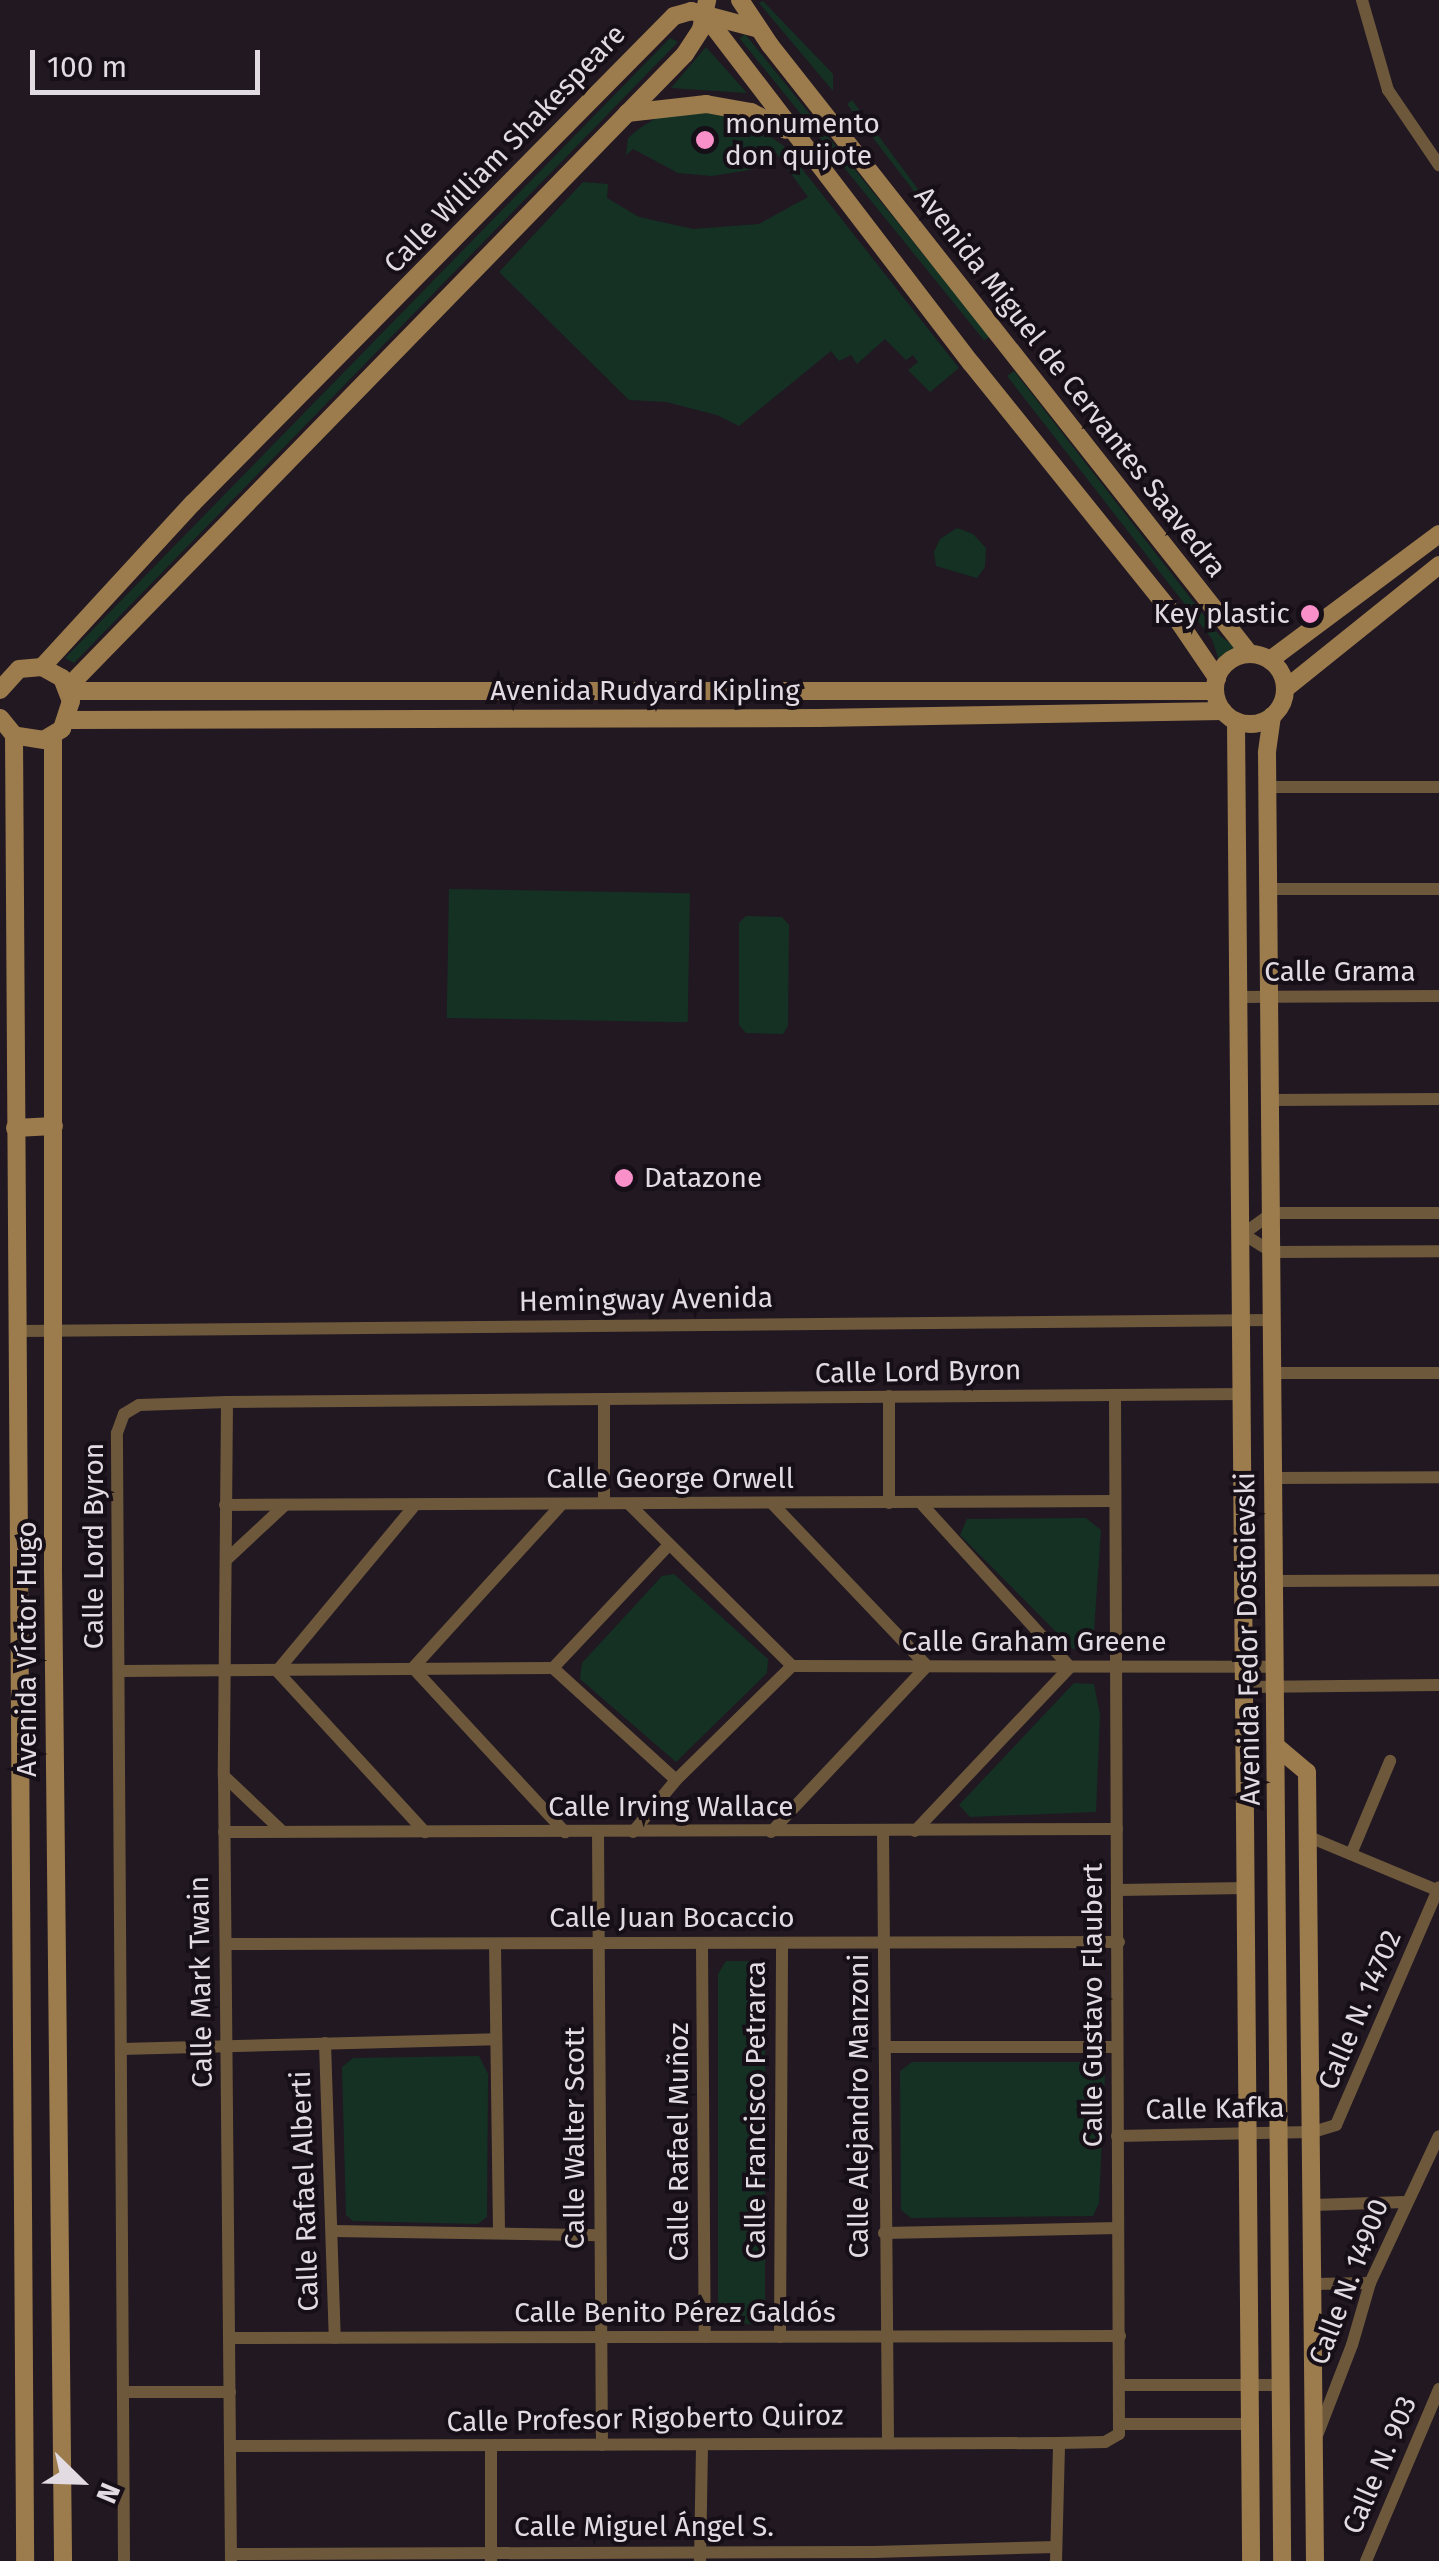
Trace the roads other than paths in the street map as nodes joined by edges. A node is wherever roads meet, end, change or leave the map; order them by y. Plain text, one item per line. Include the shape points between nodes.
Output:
1 (740, 0) edge
2 (1362, 0) edge
3 (703, 5) edge
4 (759, 28) junction
5 (627, 113) junction
6 (792, 133) junction
7 (1439, 166) edge
8 (1439, 534) edge
9 (1439, 565) edge
10 (1250, 654) junction
11 (1270, 660) junction
12 (42, 667) junction
13 (1216, 684) junction
14 (69, 689) junction
15 (1285, 689) junction
16 (0, 690) edge
17 (1230, 716) junction
18 (1272, 716) junction
19 (68, 720) junction
20 (4, 725) edge
21 (53, 736) junction
22 (1268, 787) junction
23 (1439, 787) edge
24 (1268, 888) junction
25 (1439, 889) edge
26 (1439, 996) edge
27 (1241, 997) junction
28 (1270, 997) junction
29 (1439, 1099) edge
30 (1270, 1100) junction
31 (54, 1126) junction
32 (15, 1128) junction
33 (1272, 1213) junction
34 (1439, 1213) edge
35 (1243, 1234) junction
36 (1439, 1251) edge
37 (1272, 1252) junction
38 (1273, 1320) junction
39 (1244, 1322) junction
40 (20, 1331) junction
41 (54, 1332) junction
42 (1273, 1373) junction
43 (1439, 1373) edge
44 (1244, 1394) junction
45 (1115, 1395) junction
46 (889, 1396) junction
47 (604, 1401) junction
48 (228, 1402) junction
49 (1439, 1477) edge
50 (1274, 1478) junction
51 (1115, 1501) junction
52 (921, 1502) junction
53 (772, 1503) junction
54 (890, 1503) junction
55 (562, 1504) junction
56 (604, 1504) junction
57 (630, 1504) junction
58 (225, 1505) junction
59 (284, 1505) junction
60 (415, 1505) junction
61 (668, 1546) junction
62 (226, 1560) junction
63 (1439, 1580) edge
64 (1276, 1581) junction
65 (792, 1666) junction
66 (927, 1666) junction
67 (1070, 1666) junction
68 (1246, 1667) junction
69 (413, 1668) junction
70 (553, 1668) junction
71 (1118, 1668) junction
72 (277, 1670) junction
73 (120, 1671) junction
74 (225, 1672) junction
75 (1276, 1677) junction
76 (1439, 1685) edge
77 (1246, 1687) junction
78 (1277, 1747) junction
79 (1390, 1762) dead end
80 (224, 1776) junction
81 (676, 1780) junction
82 (1117, 1830) junction
83 (224, 1832) junction
84 (283, 1832) junction
85 (425, 1832) junction
86 (566, 1832) junction
87 (598, 1832) junction
88 (633, 1832) junction
89 (771, 1832) junction
90 (883, 1832) junction
91 (915, 1832) junction
92 (1307, 1836) junction
93 (1351, 1854) junction
94 (1247, 1888) junction
95 (1439, 1889) edge
96 (1118, 1890) junction
97 (885, 1940) junction
98 (1119, 1942) junction
99 (226, 1944) junction
100 (494, 1944) junction
101 (599, 1944) junction
102 (782, 1944) junction
103 (702, 1945) junction
104 (496, 2039) junction
105 (325, 2043) junction
106 (226, 2045) junction
107 (885, 2047) junction
108 (1117, 2047) junction
109 (120, 2049) junction
110 (1248, 2132) junction
111 (1279, 2132) junction
112 (1313, 2132) junction
113 (1118, 2136) junction
114 (1439, 2136) edge
115 (1405, 2202) junction
116 (1313, 2205) junction
117 (1118, 2228) junction
118 (333, 2231) junction
119 (499, 2232) junction
120 (884, 2233) junction
121 (600, 2235) junction
122 (1370, 2283) junction
123 (1313, 2284) junction
124 (884, 2336) junction
125 (1120, 2336) junction
126 (705, 2337) junction
127 (780, 2337) junction
128 (230, 2338) junction
129 (335, 2338) junction
130 (601, 2339) junction
131 (1121, 2385) junction
132 (1250, 2386) junction
133 (1280, 2386) junction
134 (1439, 2388) edge
135 (123, 2392) junction
136 (230, 2392) junction
137 (1120, 2424) junction
138 (1250, 2424) junction
139 (888, 2441) junction
140 (1059, 2444) junction
141 (602, 2445) junction
142 (232, 2446) junction
143 (491, 2446) junction
144 (702, 2447) junction
145 (1311, 2449) junction
146 (1056, 2554) edge
147 (333, 2556) edge
148 (491, 2556) edge
149 (589, 2556) edge
150 (700, 2556) edge
151 (775, 2557) edge
152 (874, 2557) edge
153 (231, 2558) edge
154 (25, 2561) edge
155 (63, 2561) edge
156 (124, 2561) edge
157 (1251, 2561) edge
158 (1282, 2561) edge
159 (1315, 2561) edge
160 (1366, 2561) edge

1 - 4 street, Avenida Miguel de Cervantes Saavedra
2 - 7 street via 1388,90
3 - 4 street
3 - 5 street via 695,41
3 - 6 street
3 - 12 street, Calle William Shakespeare via 674,16 193,503
4 - 10 street, Avenida Miguel de Cervantes Saavedra
5 - 6 street via 706,104 751,112
5 - 14 street
6 - 13 street via 1179,622
8 - 11 street
9 - 15 street
10 - 11 street
10 - 13 street via 1230,661
11 - 15 street
12 - 14 street
12 - 16 street, Calle William Shakespeare via 19,669
13 - 14 street, Avenida Rudyard Kipling
13 - 17 street
14 - 19 street
15 - 18 street
17 - 18 street via 1255,724
17 - 19 street, Avenida Rudyard Kipling
17 - 27 street, Avenida Fedor Dostoievski
18 - 22 street, Avenida Fedor Dostoievski
19 - 21 street
20 - 21 street via 34,741
20 - 32 street, Avenida Víctor Hugo
21 - 31 street, Avenida Víctor Hugo
22 - 23 street
22 - 24 street, Avenida Fedor Dostoievski
24 - 25 street
24 - 28 street, Avenida Fedor Dostoievski
26 - 28 street, Calle Grama
27 - 28 street, Calle Grama
27 - 35 street, Avenida Fedor Dostoievski
28 - 30 street, Avenida Fedor Dostoievski
29 - 30 street
30 - 33 street, Avenida Fedor Dostoievski
31 - 32 street
31 - 41 street, Avenida Víctor Hugo
32 - 40 street, Avenida Víctor Hugo
33 - 34 street
33 - 35 street
33 - 37 street, Avenida Fedor Dostoievski
35 - 37 street
35 - 39 street, Avenida Fedor Dostoievski
36 - 37 street
37 - 38 street, Avenida Fedor Dostoievski
38 - 39 street, Hemingway Avenida
38 - 42 street, Avenida Fedor Dostoievski
39 - 41 street, Hemingway Avenida
39 - 44 street, Avenida Fedor Dostoievski
40 - 41 street, Hemingway Avenida
40 - 154 street, Avenida Víctor Hugo
41 - 155 street, Avenida Víctor Hugo
42 - 43 street
42 - 50 street, Avenida Fedor Dostoievski
44 - 45 street, Calle Lord Byron
44 - 68 street, Avenida Fedor Dostoievski
45 - 46 street, Calle Lord Byron
45 - 51 street, Calle Gustavo Flaubert
46 - 47 street, Calle Lord Byron
46 - 54 street
47 - 48 street, Calle Lord Byron
47 - 56 street
48 - 58 street, Calle Mark Twain
48 - 73 street, Calle Lord Byron via 139,1405 119,1424
49 - 50 street
50 - 64 street, Avenida Fedor Dostoievski
51 - 52 street, Calle George Orwell
51 - 71 street, Calle Gustavo Flaubert
52 - 54 street, Calle George Orwell
52 - 67 street
53 - 54 street, Calle George Orwell
53 - 57 street, Calle George Orwell
53 - 66 street
55 - 56 street, Calle George Orwell
55 - 60 street, Calle George Orwell
55 - 69 street
56 - 57 street, Calle George Orwell
57 - 61 street
58 - 59 street, Calle George Orwell
58 - 62 street, Calle Mark Twain
59 - 60 street, Calle George Orwell
59 - 62 street
60 - 72 street
61 - 65 street
61 - 70 street
62 - 74 street, Calle Mark Twain
63 - 64 street
64 - 75 street, Avenida Fedor Dostoievski
65 - 66 street, Calle Graham Greene
65 - 81 street
66 - 67 street, Calle Graham Greene
66 - 89 street
67 - 71 street, Calle Graham Greene
67 - 91 street
68 - 71 street, Calle Graham Greene
68 - 75 street, Calle Graham Greene
68 - 77 street, Avenida Fedor Dostoievski
69 - 70 street
69 - 72 street
69 - 86 street
70 - 81 street
71 - 82 street, Calle Gustavo Flaubert
72 - 74 street
72 - 85 street
73 - 74 street
73 - 109 street, Calle Lord Byron
74 - 80 street, Calle Mark Twain
75 - 76 street
75 - 77 street
75 - 78 street, Avenida Fedor Dostoievski
77 - 94 street, Avenida Fedor Dostoievski
78 - 92 street via 1307,1772
78 - 111 street, Avenida Fedor Dostoievski
79 - 93 street
80 - 83 street, Calle Mark Twain
80 - 84 street
81 - 88 street
82 - 91 street, Calle Irving Wallace
82 - 96 street, Calle Gustavo Flaubert
83 - 84 street, Calle Irving Wallace
83 - 99 street, Calle Mark Twain
84 - 85 street, Calle Irving Wallace
85 - 86 street, Calle Irving Wallace
86 - 87 street, Calle Irving Wallace
87 - 88 street, Calle Irving Wallace
87 - 101 street, Calle Walter Scott
88 - 89 street, Calle Irving Wallace
89 - 90 street, Calle Irving Wallace
90 - 91 street, Calle Irving Wallace
90 - 97 street, Calle Alejandro Manzoni
92 - 93 street
92 - 112 street
93 - 95 street
94 - 96 street
94 - 110 street, Avenida Fedor Dostoievski
95 - 112 street, Calle N. 14702 via 1345,2111 1329,2130
96 - 98 street, Calle Gustavo Flaubert
97 - 98 street, Calle Juan Bocaccio
97 - 102 street, Calle Juan Bocaccio
97 - 107 street, Calle Alejandro Manzoni
98 - 108 street, Calle Gustavo Flaubert
99 - 100 street, Calle Juan Bocaccio
99 - 106 street, Calle Mark Twain
100 - 101 street, Calle Juan Bocaccio
100 - 104 street
101 - 103 street, Calle Juan Bocaccio
101 - 121 street, Calle Walter Scott
102 - 103 street, Calle Juan Bocaccio
102 - 127 street, Calle Francisco Petrarca
103 - 126 street, Calle Rafael Muñoz
104 - 105 street
104 - 119 street
105 - 106 street
105 - 118 street, Calle Rafael Alberti
106 - 109 street
106 - 128 street, Calle Mark Twain
107 - 108 street
107 - 120 street, Calle Alejandro Manzoni
108 - 113 street, Calle Gustavo Flaubert
109 - 135 street, Calle Lord Byron
110 - 111 street, Calle Kafka
110 - 113 street, Calle Kafka
110 - 132 street, Avenida Fedor Dostoievski
111 - 112 street, Calle Kafka
111 - 133 street, Avenida Fedor Dostoievski
112 - 116 street
113 - 117 street, Calle Gustavo Flaubert
114 - 115 street, Calle N. 14900
115 - 116 street
115 - 122 street, Calle N. 14900
116 - 123 street
117 - 120 street
117 - 125 street, Calle Gustavo Flaubert
118 - 119 street
118 - 129 street, Calle Rafael Alberti
119 - 121 street
120 - 124 street, Calle Alejandro Manzoni
121 - 130 street, Calle Walter Scott
122 - 123 street
122 - 145 street, Calle N. 14900
123 - 145 street
124 - 125 street, Calle Benito Pérez Galdós
124 - 127 street, Calle Benito Pérez Galdós
124 - 139 street, Calle Alejandro Manzoni
125 - 131 street, Calle Gustavo Flaubert
126 - 127 street, Calle Benito Pérez Galdós
126 - 130 street, Calle Benito Pérez Galdós
128 - 129 street, Calle Benito Pérez Galdós
128 - 136 street, Calle Mark Twain
129 - 130 street, Calle Benito Pérez Galdós
130 - 141 street, Calle Walter Scott
131 - 132 street
131 - 137 street, Calle Gustavo Flaubert
132 - 133 street
132 - 138 street, Avenida Fedor Dostoievski
133 - 158 street, Avenida Fedor Dostoievski
134 - 160 street, Calle N. 903
135 - 136 street
135 - 156 street, Calle Lord Byron
136 - 142 street, Calle Mark Twain
137 - 138 street
137 - 140 street via 1112,2440
138 - 157 street, Avenida Fedor Dostoievski
139 - 140 street, Calle Profesor Rigoberto Quiroz
139 - 144 street, Calle Profesor Rigoberto Quiroz
140 - 146 street
141 - 143 street, Calle Profesor Rigoberto Quiroz
141 - 144 street, Calle Profesor Rigoberto Quiroz
142 - 143 street, Calle Profesor Rigoberto Quiroz
142 - 153 street, Calle Mark Twain
143 - 148 street
144 - 150 street
145 - 159 street
146 - 152 street, Calle Miguel Ángel S.
147 - 148 street, Calle Miguel Ángel S.
147 - 153 street, Calle Miguel Ángel S.
148 - 149 street, Calle Miguel Ángel S.
149 - 150 street, Calle Miguel Ángel S.
150 - 151 street, Calle Miguel Ángel S.
151 - 152 street, Calle Miguel Ángel S.

